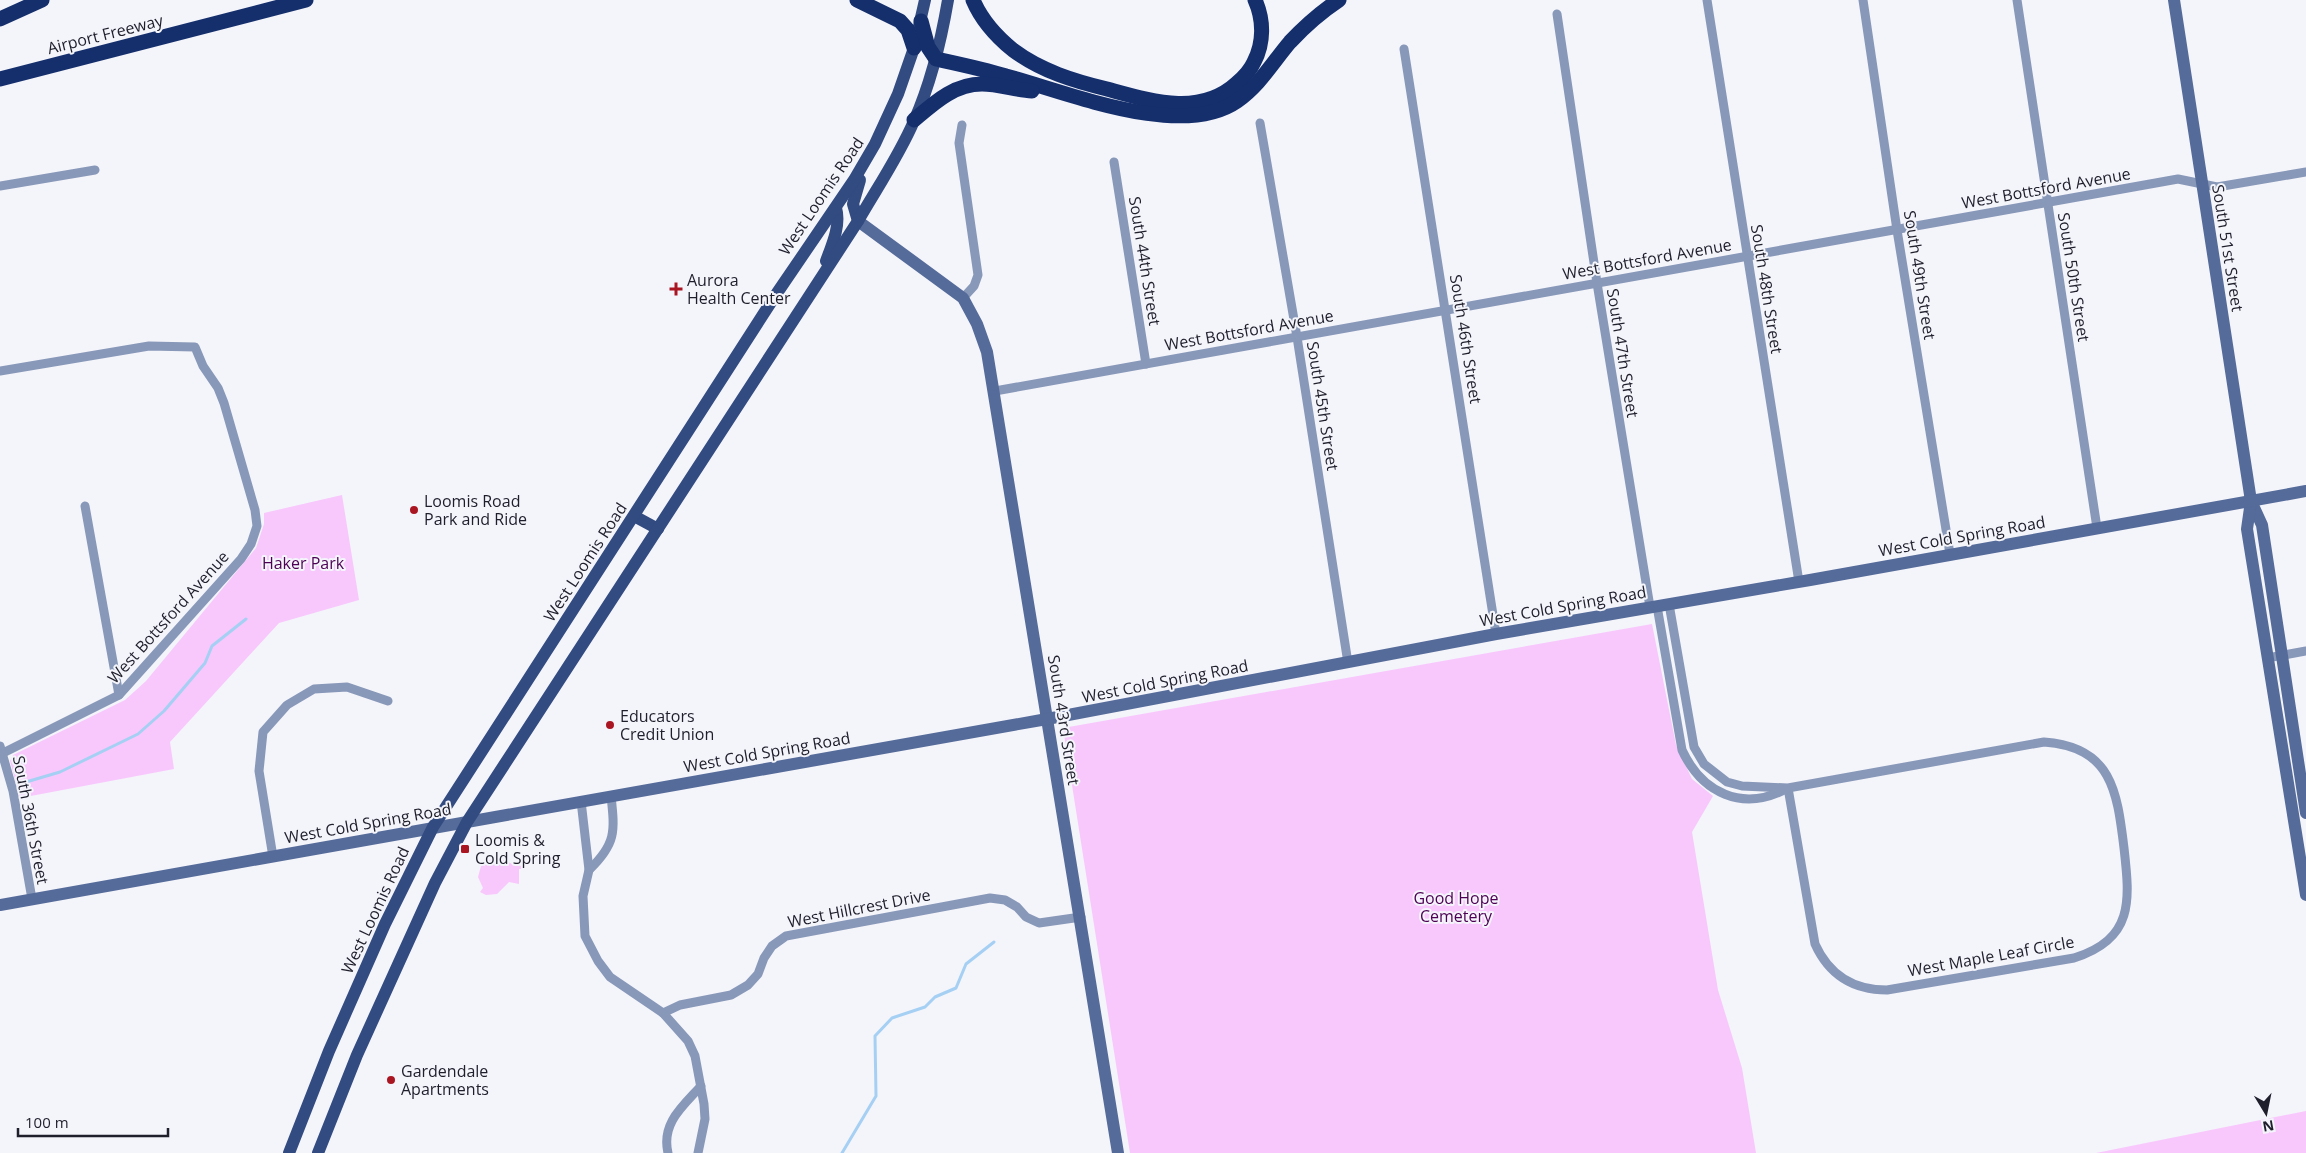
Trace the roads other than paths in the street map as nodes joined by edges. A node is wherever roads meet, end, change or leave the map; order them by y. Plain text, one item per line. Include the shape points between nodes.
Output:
1 (42, 0) edge
2 (306, 0) edge
3 (857, 0) edge
4 (925, 0) edge
5 (948, 0) edge
6 (973, 0) edge
7 (1255, 0) edge
8 (1339, 0) edge
9 (1707, 0) edge
10 (1863, 0) edge
11 (2017, 0) edge
12 (2174, 0) edge
13 (1557, 14) dead end
14 (0, 19) edge
15 (921, 21) junction
16 (914, 48) junction
17 (1404, 49) dead end
18 (936, 59) junction
19 (0, 78) edge
20 (1056, 92) junction
21 (914, 120) junction
22 (1260, 123) dead end
23 (962, 125) dead end
24 (867, 159) junction
25 (1114, 162) dead end
26 (95, 170) dead end
27 (2306, 172) edge
28 (2201, 184) junction
29 (0, 186) edge
30 (2048, 202) junction
31 (836, 208) junction
32 (858, 221) junction
33 (1897, 230) junction
34 (1747, 256) junction
35 (818, 282) junction
36 (1596, 283) junction
37 (963, 298) junction
38 (1446, 310) junction
39 (1297, 337) junction
40 (1146, 364) junction
41 (0, 371) edge
42 (994, 391) junction
43 (2306, 491) edge
44 (2251, 501) junction
45 (85, 506) dead end
46 (634, 516) junction
47 (2098, 528) junction
48 (658, 529) junction
49 (1950, 554) junction
50 (1799, 582) junction
51 (1658, 605) junction
52 (1496, 634) junction
53 (2306, 652) edge
54 (2282, 656) junction
55 (2268, 658) junction
56 (1348, 664) junction
57 (119, 695) junction
58 (388, 701) dead end
59 (1047, 719) junction
60 (1694, 747) junction
61 (2, 750) edge
62 (1682, 750) junction
63 (1788, 788) junction
64 (611, 796) junction
65 (581, 801) junction
66 (2306, 813) edge
67 (467, 822) junction
68 (433, 827) junction
69 (273, 857) junction
70 (589, 870) junction
71 (2306, 894) edge
72 (32, 899) junction
73 (0, 905) edge
74 (1081, 918) junction
75 (663, 1013) junction
76 (701, 1086) junction
77 (289, 1153) edge
78 (318, 1153) edge
79 (668, 1153) edge
80 (698, 1153) edge
81 (1118, 1153) edge

1 - 14 highway
2 - 19 highway, Airport Freeway
3 - 16 highway via 900,21 908,30
4 - 15 main road, West Loomis Road
5 - 18 main road
6 - 7 highway via 1002,39 1027,59 1052,72 1150,101 1188,104 1218,97 1252,68 1262,39
8 - 20 highway via 1308,24 1248,93 1207,115 1169,117
9 - 34 street, South 48th Street
10 - 33 street, South 49th Street
11 - 30 street, South 50th Street
12 - 28 street, South 51st Street
13 - 36 street, South 47th Street
15 - 16 main road, West Loomis Road
15 - 18 highway via 928,47
16 - 24 main road, West Loomis Road via 888,118
17 - 38 street, South 46th Street
18 - 20 highway
18 - 21 main road
20 - 21 highway via 974,85 953,90
21 - 32 main road
22 - 39 street, South 45th Street
23 - 37 street via 958,143 978,275 974,286
24 - 31 main road, West Loomis Road
24 - 32 main road via 853,204
25 - 40 street, South 44th Street
26 - 29 street
27 - 28 street, West Bottsford Avenue via 2217,187
28 - 30 street, West Bottsford Avenue via 2178,179
28 - 44 street, South 51st Street
30 - 33 street, West Bottsford Avenue
30 - 47 street, South 50th Street
31 - 35 main road via 838,216 834,238
31 - 46 main road, West Loomis Road via 804,251
32 - 35 main road
32 - 37 street, South 43rd Street
33 - 34 street, West Bottsford Avenue
33 - 49 street, South 49th Street
34 - 36 street, West Bottsford Avenue
34 - 50 street, South 48th Street
35 - 48 main road
36 - 38 street, West Bottsford Avenue
36 - 51 street, South 47th Street
37 - 42 street, South 43rd Street via 987,352
38 - 39 street, West Bottsford Avenue
38 - 52 street, South 46th Street
39 - 40 street, West Bottsford Avenue
39 - 56 street, South 45th Street
40 - 42 street, West Bottsford Avenue
41 - 57 street, West Bottsford Avenue via 149,346 195,347 224,403 251,494 257,526 251,544
42 - 59 street, South 43rd Street
43 - 44 street, West Cold Spring Road
44 - 47 street, West Cold Spring Road
44 - 54 street, South 51st Street via 2262,525
44 - 55 street, South 51st Street via 2247,529
45 - 57 street
46 - 48 main road
46 - 68 main road, West Loomis Road
47 - 49 street, West Cold Spring Road
48 - 67 main road
49 - 50 street, West Cold Spring Road
50 - 51 street, West Cold Spring Road
51 - 52 street, West Cold Spring Road
51 - 60 street, West Maple Leaf Circle
51 - 62 street, West Maple Leaf Circle
52 - 56 street, West Cold Spring Road
53 - 54 street
54 - 55 street
54 - 66 street, South 51st Street
55 - 71 street, South 51st Street
56 - 59 street, West Cold Spring Road
57 - 61 street, West Bottsford Avenue
58 - 69 street via 347,688 314,689 287,705 263,732 259,771
59 - 64 street, West Cold Spring Road
59 - 74 street, South 43rd Street
60 - 62 street
60 - 63 street, West Maple Leaf Circle via 1704,764 1727,782 1742,786
61 - 72 street, South 36th Street via 13,791
62 - 63 street, West Maple Leaf Circle via 1698,778 1723,794 1740,798 1771,797
63 - 63 street, West Maple Leaf Circle via 2044,742 2075,747 2094,759 2108,775 2118,804 2128,888 2122,918 2105,944 2074,958 1887,990 1857,987 1831,970 1815,944
64 - 65 street, West Cold Spring Road
64 - 70 street via 612,841 605,854
65 - 67 street, West Cold Spring Road
65 - 70 street
67 - 68 street, West Cold Spring Road
67 - 78 main road via 435,882 357,1056
68 - 69 street, West Cold Spring Road
68 - 77 main road, West Loomis Road via 385,924 329,1051
69 - 72 street, West Cold Spring Road
70 - 75 street via 582,912 585,936 610,978
72 - 73 street, West Cold Spring Road
74 - 75 street, West Hillcrest Drive via 1039,923 1005,900 990,898 786,936 772,946 758,974 748,985 731,995 680,1005
74 - 81 street, South 43rd Street
75 - 76 street via 688,1041 695,1056
76 - 79 street via 669,1124 666,1137
76 - 80 street via 704,1119

